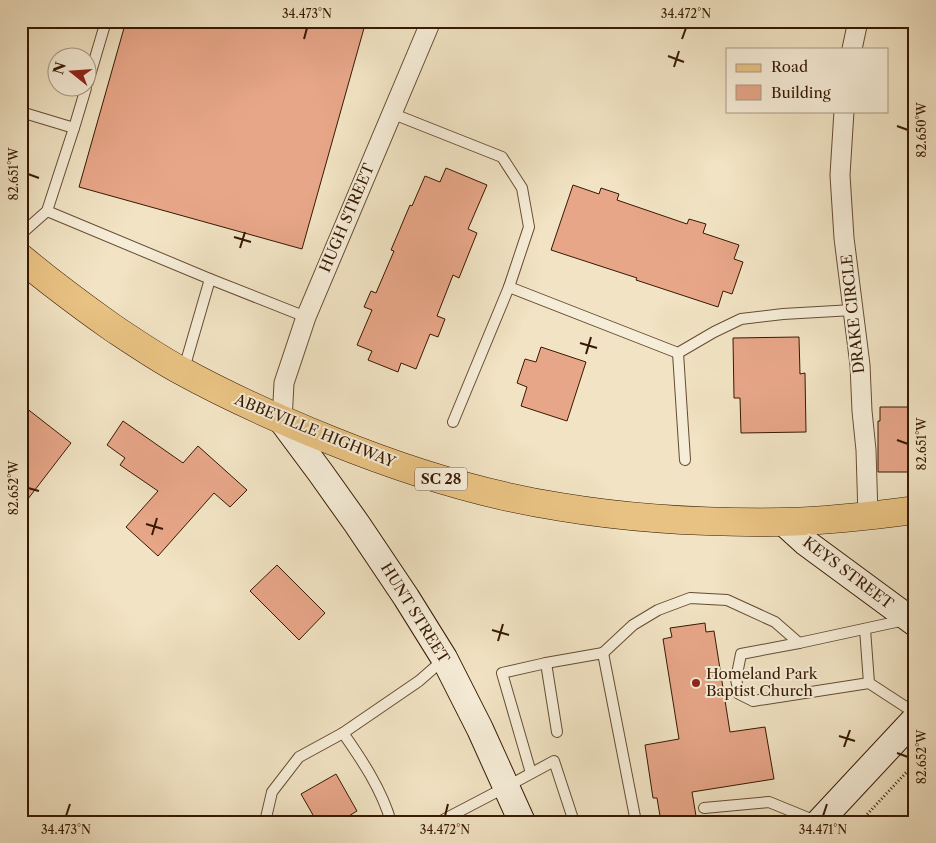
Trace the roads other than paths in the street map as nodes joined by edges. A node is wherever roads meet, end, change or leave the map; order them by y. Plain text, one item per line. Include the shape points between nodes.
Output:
1 (106, 21) edge
2 (431, 21) edge
3 (858, 21) edge
4 (98, 48) edge
5 (852, 48) edge
6 (83, 98) edge
7 (21, 112) edge
8 (844, 112) edge
9 (391, 113) junction
10 (74, 128) junction
11 (47, 211) junction
12 (21, 234) edge
13 (21, 258) edge
14 (210, 279) junction
15 (509, 287) junction
16 (853, 310) junction
17 (306, 318) junction
18 (678, 353) junction
19 (183, 372) junction
20 (282, 421) junction
21 (453, 422) dead end
22 (685, 460) dead end
23 (915, 510) edge
24 (868, 516) junction
25 (783, 522) junction
26 (912, 621) edge
27 (865, 628) junction
28 (798, 643) junction
29 (603, 654) junction
30 (444, 658) junction
31 (546, 663) junction
32 (869, 682) junction
33 (915, 713) edge
34 (915, 719) edge
35 (557, 732) dead end
36 (343, 733) junction
37 (531, 773) junction
38 (506, 787) junction
39 (704, 808) dead end
40 (265, 822) edge
41 (391, 822) edge
42 (439, 822) edge
43 (522, 822) edge
44 (574, 822) edge
45 (636, 822) edge
46 (818, 822) edge

1 - 4 lane
2 - 9 street, HUGH STREET
3 - 5 street
6 - 10 lane
7 - 10 lane
8 - 16 street, DRAKE CIRCLE via 840,175
9 - 15 lane via 502,157 522,188 529,227
9 - 17 street, HUGH STREET
10 - 11 lane
11 - 12 lane
11 - 14 lane
13 - 19 main road, ABBEVILLE HIGHWAY / SC 28 via 93,313
14 - 17 lane
14 - 19 lane
15 - 18 lane
15 - 21 lane
16 - 18 lane via 741,319
16 - 24 street, DRAKE CIRCLE via 860,365
17 - 20 street, HUGH STREET via 284,383
18 - 22 lane
19 - 20 main road, ABBEVILLE HIGHWAY / SC 28
20 - 25 main road, ABBEVILLE HIGHWAY / SC 28 via 367,455 495,494 560,507 629,515 717,522
20 - 30 street, HUNT STREET via 357,524
23 - 24 main road, ABBEVILLE HIGHWAY / SC 28
24 - 25 main road, ABBEVILLE HIGHWAY / SC 28
25 - 26 street, KEYS STREET
26 - 27 lane
27 - 28 lane
27 - 32 lane
28 - 29 lane via 775,622 726,600 690,598 658,610 633,625
28 - 32 lane via 741,654 736,679 739,694 753,701
29 - 31 lane
29 - 45 lane
30 - 36 lane via 419,681
30 - 38 street, HUNT STREET
31 - 35 lane
31 - 37 lane via 502,672
32 - 33 lane
34 - 46 street
36 - 40 lane via 299,757 272,792
36 - 41 lane via 372,778
37 - 38 lane
37 - 44 lane via 554,760
38 - 42 lane
38 - 43 street, HUNT STREET
39 - 46 lane via 769,802

